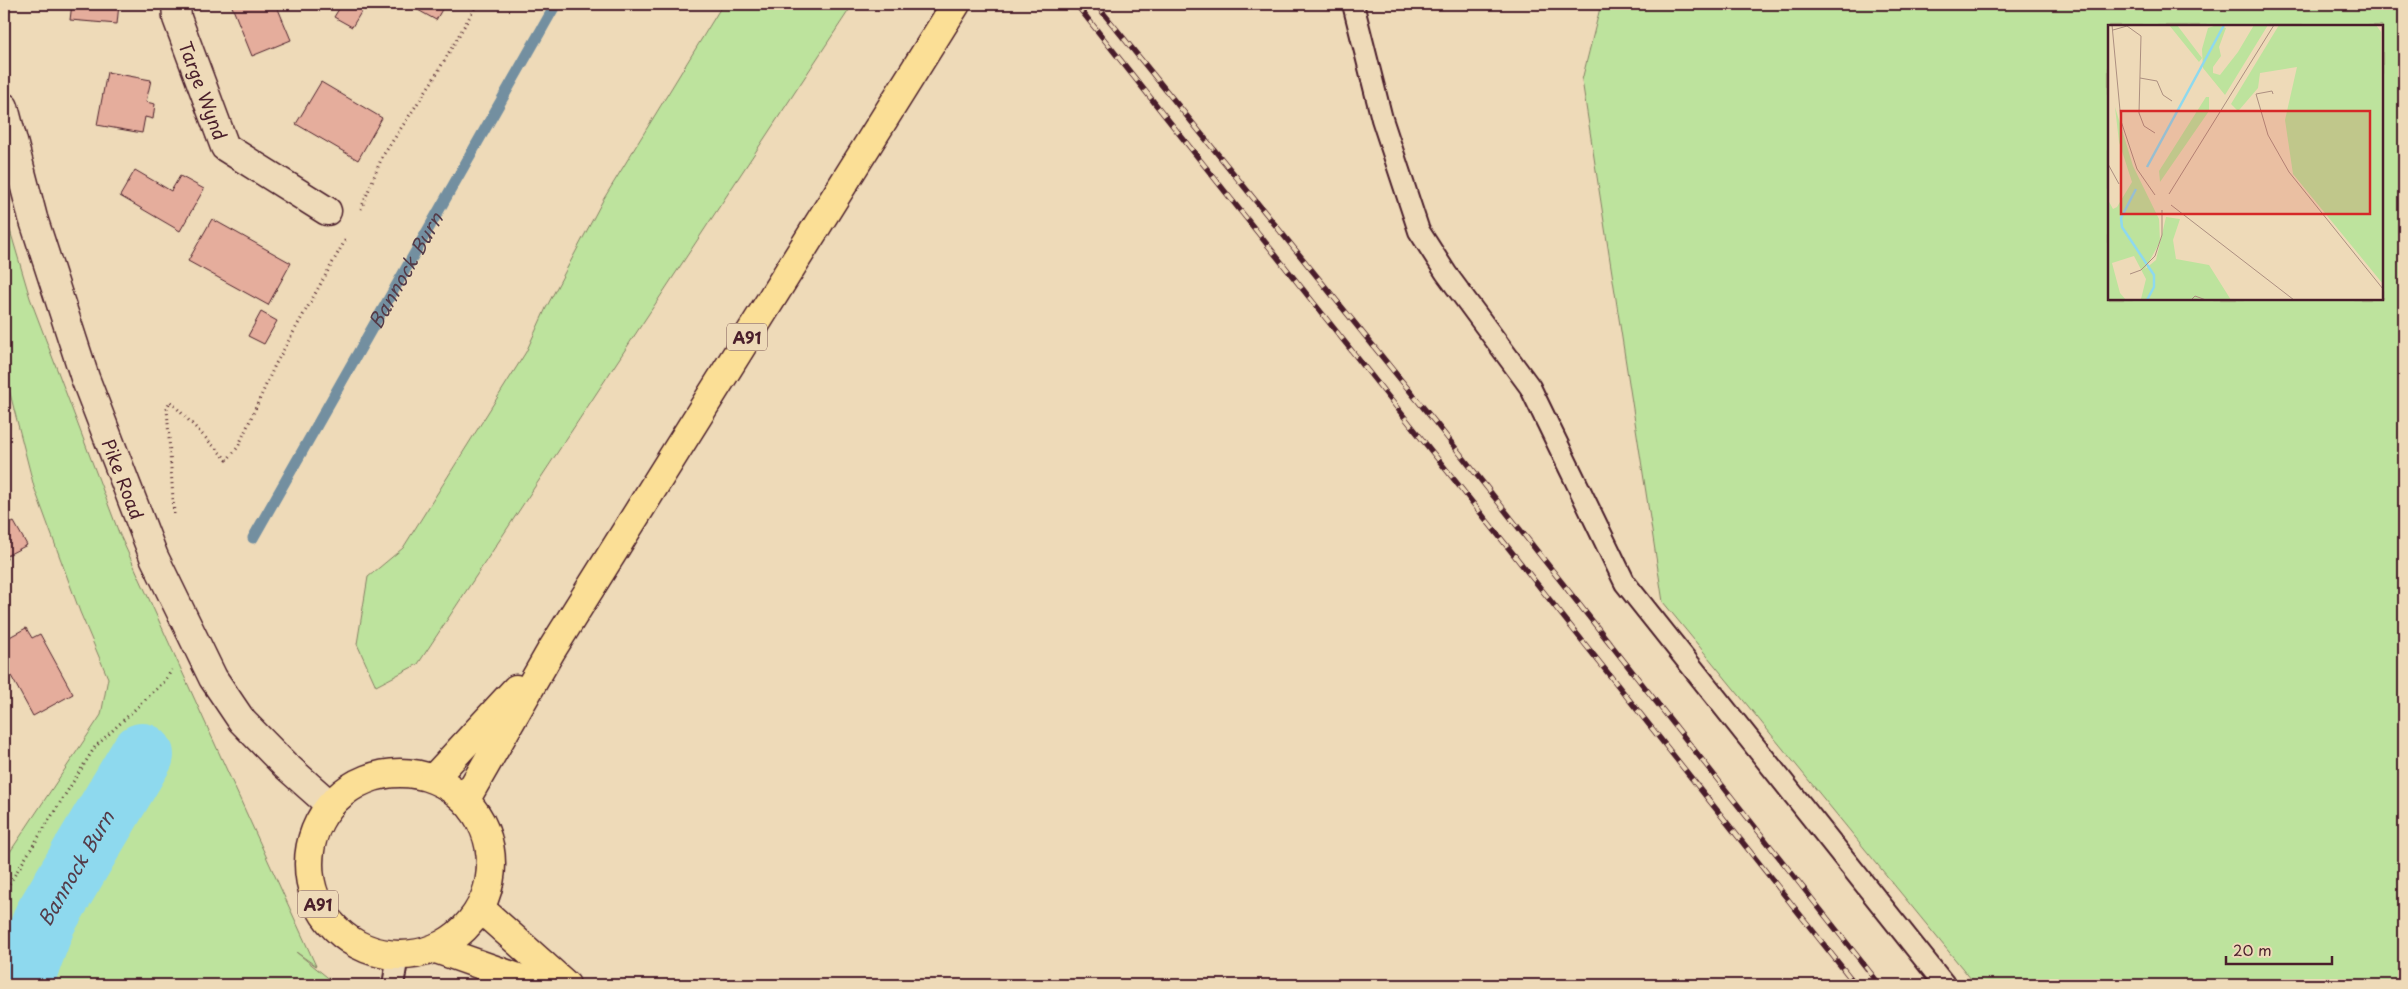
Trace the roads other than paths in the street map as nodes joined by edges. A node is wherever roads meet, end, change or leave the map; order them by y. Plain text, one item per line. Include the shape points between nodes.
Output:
1 (176, 4) edge
2 (1353, 4) edge
3 (950, 13) edge
4 (4, 108) edge
5 (327, 211) dead end
6 (551, 651) junction
7 (434, 778) junction
8 (466, 799) junction
9 (330, 804) junction
10 (481, 909) junction
11 (436, 949) junction
12 (398, 956) junction
13 (393, 985) edge
14 (538, 985) edge
15 (566, 985) edge
16 (1945, 985) edge

1 - 5 street, Targe Wynd via 177,18 225,147
2 - 16 lane via 1382,119 1419,231 1530,388 1625,583
3 - 6 main road, A91
4 - 9 street, Pike Road via 33,218 84,378 154,557 213,678 242,721 285,766
6 - 7 main road, A91
6 - 8 main road, A91
7 - 8 main road, A91
7 - 9 main road, A91 via 406,772 378,774 351,786
8 - 10 main road, A91 via 483,824 492,851 490,881
9 - 12 main road, A91 via 314,830 308,858 311,888 323,914 343,936 368,951
10 - 11 main road, A91 via 462,932
10 - 15 main road
11 - 12 main road, A91
11 - 14 main road
12 - 13 lane

